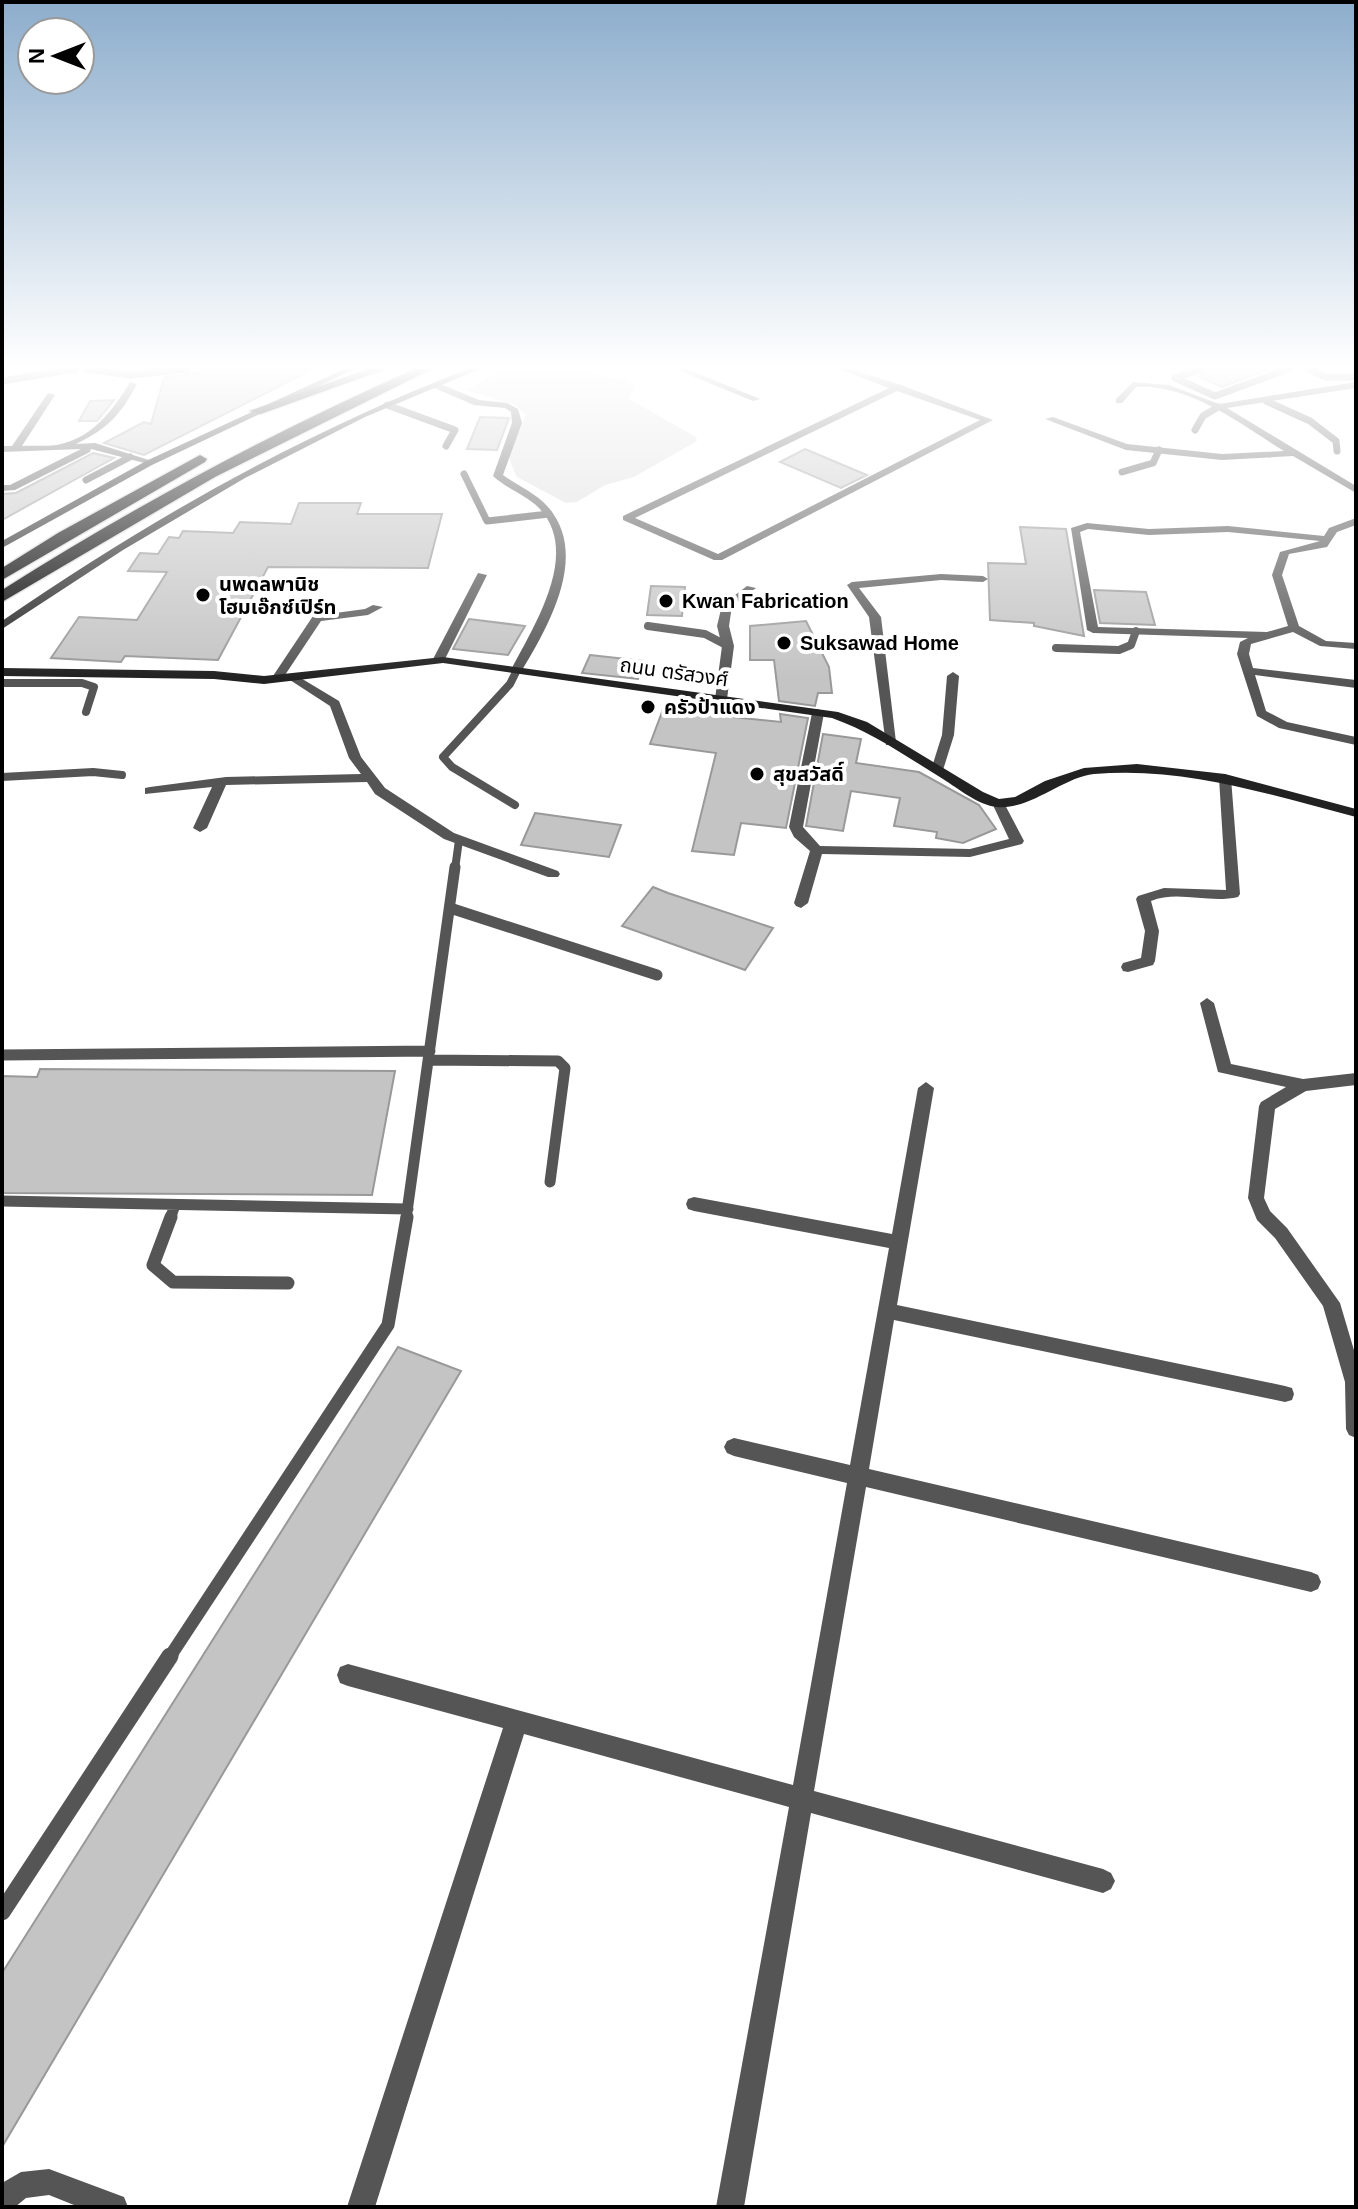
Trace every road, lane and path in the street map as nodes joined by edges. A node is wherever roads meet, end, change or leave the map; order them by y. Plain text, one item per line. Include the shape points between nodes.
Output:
1 (43, 472) edge
2 (101, 472) edge
3 (133, 472) edge
4 (178, 472) edge
5 (209, 472) edge
6 (255, 472) edge
7 (499, 472) edge
8 (722, 472) edge
9 (886, 472) edge
10 (1326, 472) edge
11 (464, 474) dead end
12 (86, 480) dead end
13 (2, 488) edge
14 (1356, 490) edge
15 (549, 514) junction
16 (1356, 521) edge
17 (1327, 539) junction
18 (2, 545) edge
19 (2, 575) edge
20 (482, 575) dead end
21 (983, 579) dead end
22 (751, 588) dead end
23 (2, 597) edge
24 (377, 607) dead end
25 (2, 626) edge
26 (648, 626) dead end
27 (1294, 628) junction
28 (1136, 631) junction
29 (1265, 635) junction
30 (728, 646) junction
31 (1356, 646) edge
32 (1056, 648) dead end
33 (438, 661) junction
34 (517, 670) junction
35 (1248, 671) junction
36 (2, 672) edge
37 (953, 676) dead end
38 (294, 678) junction
39 (277, 679) junction
40 (2, 683) edge
41 (1356, 684) edge
42 (721, 699) junction
43 (86, 712) dead end
44 (818, 713) junction
45 (1356, 741) edge
46 (890, 742) junction
47 (937, 770) junction
48 (122, 775) dead end
49 (2, 777) edge
50 (370, 778) junction
51 (1225, 778) junction
52 (221, 782) junction
53 (150, 791) dead end
54 (998, 803) junction
55 (515, 805) dead end
56 (1356, 813) edge
57 (200, 828) dead end
58 (459, 840) junction
59 (817, 850) junction
60 (553, 874) dead end
61 (801, 903) dead end
62 (450, 908) junction
63 (1128, 967) dead end
64 (657, 975) dead end
65 (1207, 1003) dead end
66 (2, 1055) edge
67 (429, 1056) junction
68 (1356, 1079) edge
69 (1303, 1085) junction
70 (926, 1088) dead end
71 (550, 1182) dead end
72 (2, 1201) edge
73 (694, 1204) dead end
74 (175, 1205) junction
75 (408, 1209) junction
76 (899, 1243) junction
77 (288, 1283) dead end
78 (887, 1311) junction
79 (1285, 1394) dead end
80 (1356, 1429) edge
81 (734, 1447) dead end
82 (858, 1476) junction
83 (1311, 1582) dead end
84 (348, 1675) dead end
85 (517, 1721) junction
86 (802, 1799) junction
87 (1103, 1881) dead end
88 (2, 1912) edge
89 (2, 2200) edge
90 (114, 2207) edge
91 (361, 2207) edge
92 (730, 2207) edge

1 - 13 street
2 - 12 lane
3 - 18 street
4 - 19 highway
5 - 23 highway
6 - 25 street via 136,539
7 - 15 street
8 - 9 street via 627,518 718,558
10 - 14 street
11 - 15 lane via 487,521
15 - 34 street via 559,534 558,580
16 - 17 street via 1333,530
17 - 27 street via 1323,545 1285,552 1277,575
17 - 28 street via 1228,529 1075,530 1093,630
20 - 33 street
21 - 46 street via 852,585 875,617
22 - 30 street via 727,605 723,626
24 - 39 street via 317,618
26 - 30 lane via 705,634
27 - 29 street
27 - 31 street via 1324,644
28 - 29 street
28 - 32 lane via 1131,645 1119,650
29 - 35 street via 1246,642
30 - 42 street
33 - 34 street, ถนน ตรัสวงศ์
33 - 38 street, ถนน ตรัสวงศ์
34 - 42 street, ถนน ตรัสวงศ์
34 - 55 lane via 443,757
35 - 41 street
35 - 45 street via 1261,713 1283,725
36 - 39 street, ถนน ตรัสวงศ์
37 - 47 street via 948,735
38 - 39 street, ถนน ตรัสวงศ์
38 - 50 street via 335,704 355,758
40 - 43 lane via 94,687
42 - 44 street, ถนน ตรัสวงศ์
44 - 46 street, ถนน ตรัสวงศ์ via 863,725
44 - 59 street via 796,827
46 - 47 street, ถนน ตรัสวงศ์
47 - 54 street, ถนน ตรัสวงศ์
48 - 49 lane
50 - 52 street
50 - 58 street via 380,791
51 - 54 street via 1137,768 1088,771
51 - 56 street
51 - 63 street via 1233,894 1154,892 1143,899 1152,931 1148,961
52 - 53 street
52 - 57 street
54 - 59 street via 1017,841 970,853
58 - 60 street
58 - 62 lane
59 - 61 street
62 - 64 lane
62 - 67 lane
65 - 69 street via 1224,1068
66 - 67 lane
67 - 71 lane via 558,1061 565,1068
67 - 75 lane
68 - 69 street
69 - 80 street via 1267,1106 1256,1198 1263,1215 1331,1303 1354,1382
70 - 76 street
72 - 74 lane
73 - 76 street
74 - 75 lane
74 - 77 lane via 153,1265 173,1282
75 - 88 lane via 388,1325
76 - 78 street
78 - 79 street
78 - 82 street
81 - 82 street
82 - 83 street
82 - 86 street
84 - 85 street
85 - 86 street
85 - 91 street
86 - 87 street
86 - 92 street
89 - 90 street via 21,2185 49,2182

